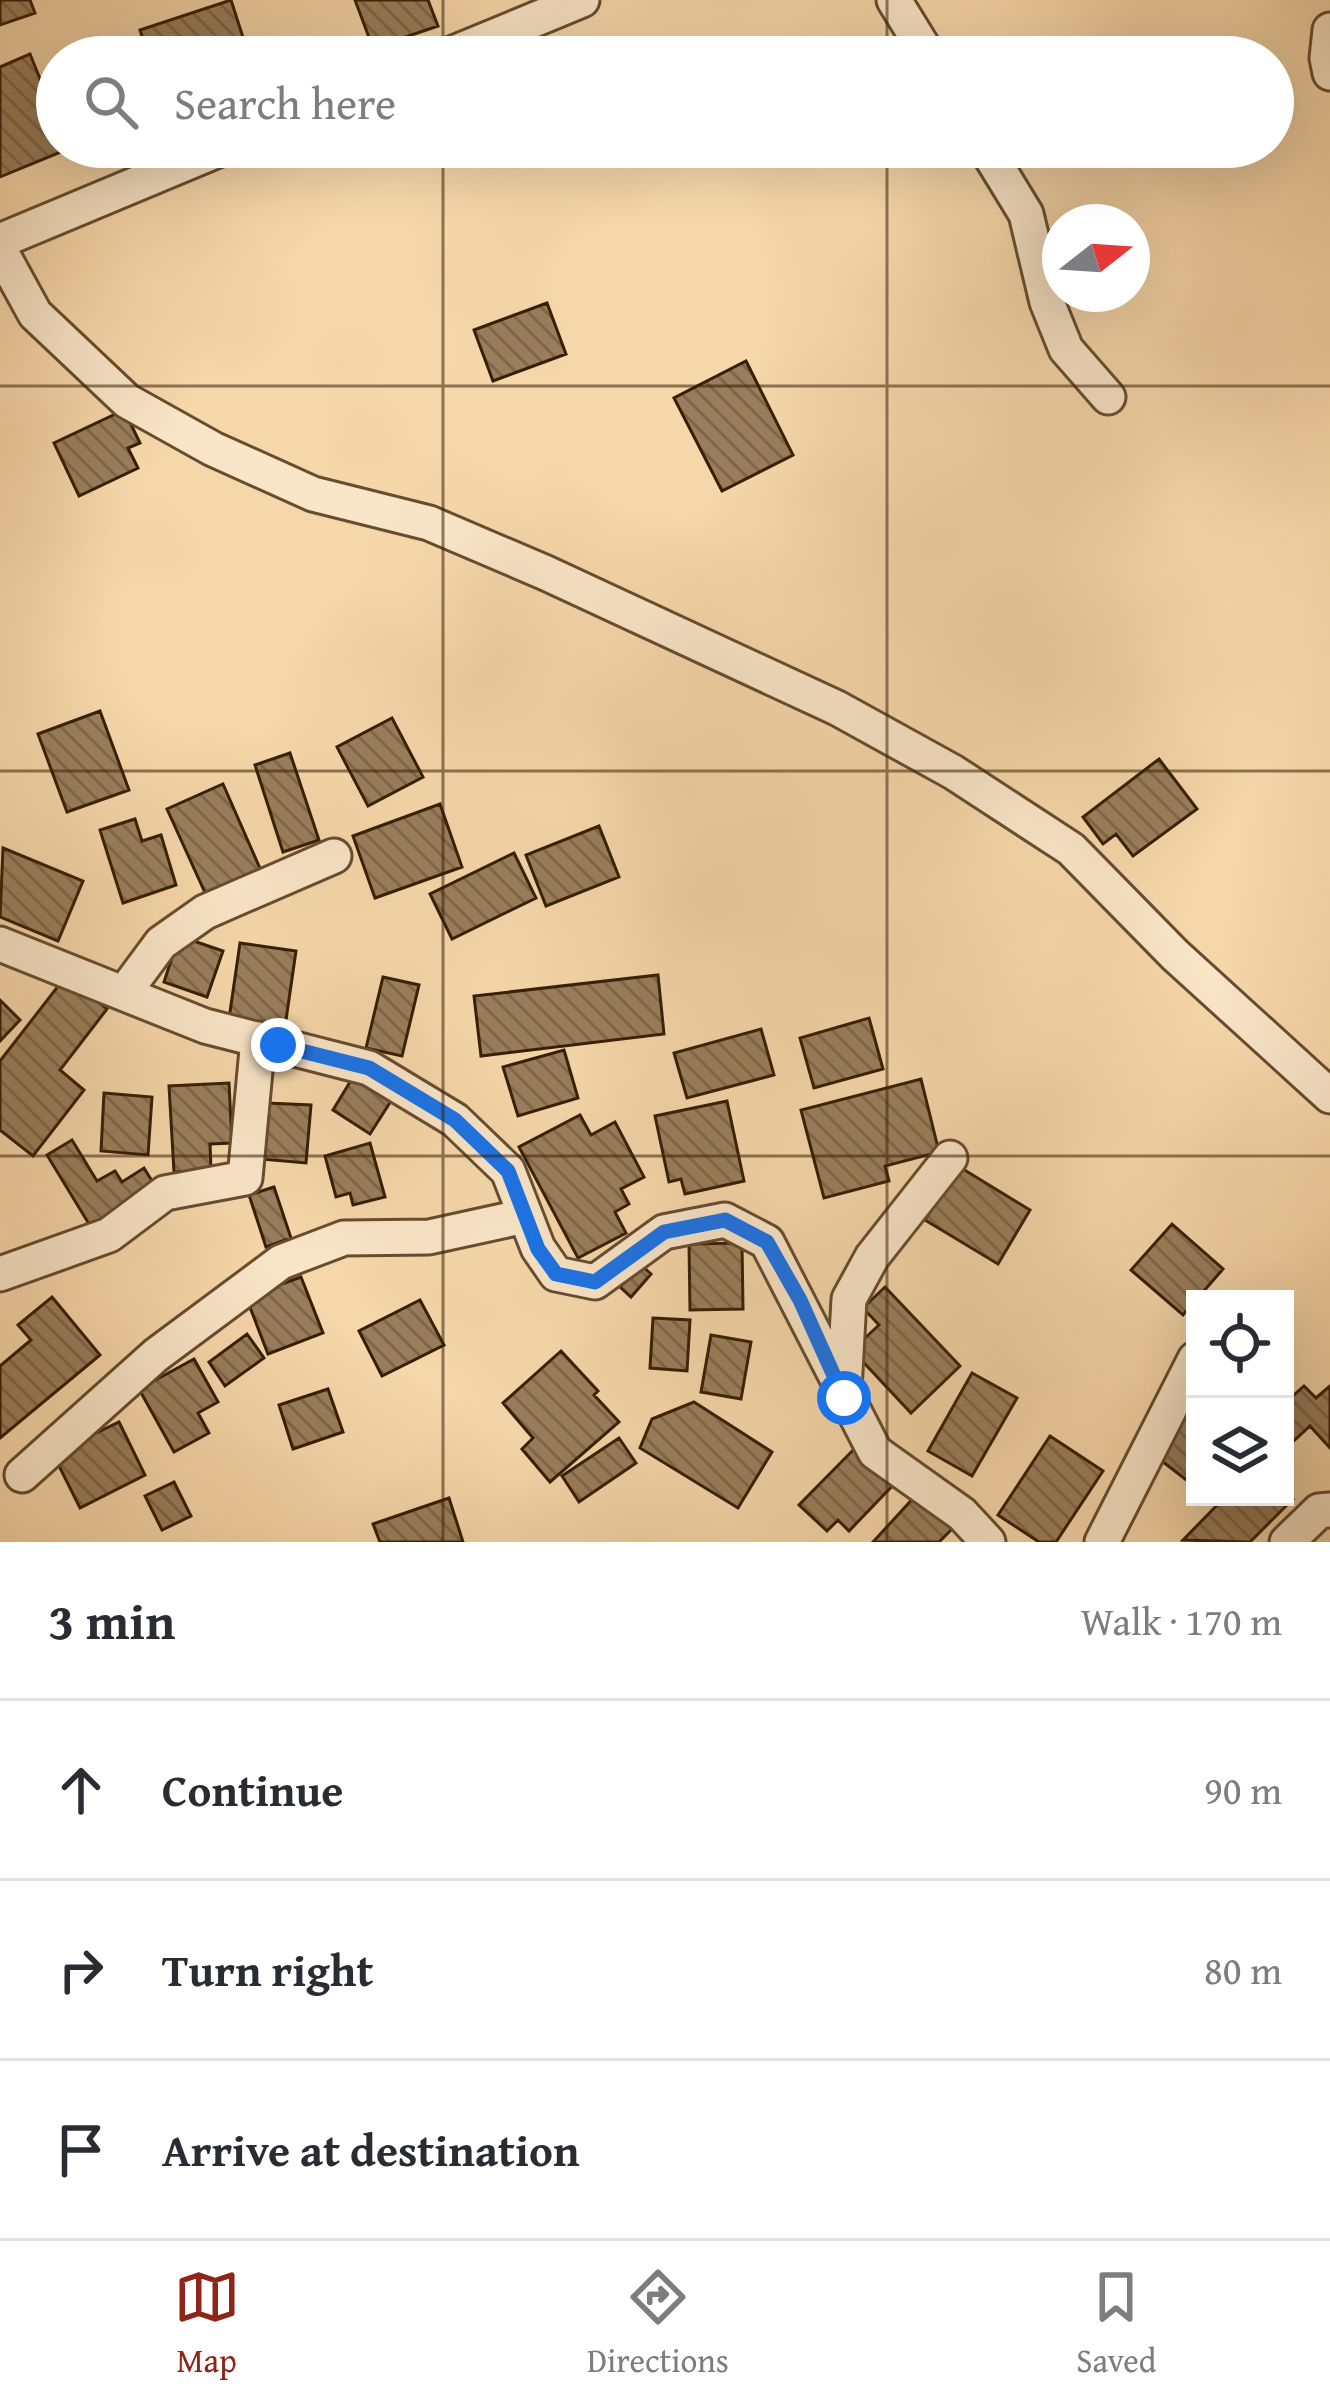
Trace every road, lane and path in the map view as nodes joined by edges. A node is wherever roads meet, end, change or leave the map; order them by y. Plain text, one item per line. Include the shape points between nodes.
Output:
1 (583, 0) edge
2 (894, 0) edge
3 (1330, 30) edge
4 (495, 36) edge
5 (916, 36) edge
6 (1330, 74) edge
7 (176, 168) edge
8 (998, 168) edge
9 (0, 241) edge
10 (0, 250) edge
11 (1108, 397) dead end
12 (334, 856) dead end
13 (0, 944) edge
14 (124, 993) junction
15 (257, 1040) junction
16 (1330, 1096) edge
17 (950, 1158) dead end
18 (525, 1216) junction
19 (0, 1274) edge
20 (1186, 1377) edge
21 (844, 1398) junction
22 (22, 1475) dead end
23 (1330, 1510) edge
24 (988, 1542) edge
25 (1102, 1542) edge
26 (1287, 1542) edge

1 - 4 street
2 - 5 street
3 - 6 street
7 - 9 street
8 - 11 street via 1026,214 1066,350
10 - 16 street via 35,314 127,401 213,449 313,494 429,523 526,565 837,708 953,772 1071,849
12 - 14 street via 205,912 161,943
13 - 14 street
14 - 15 street
15 - 18 street via 369,1068 455,1120 508,1171
15 - 19 street via 245,1178 165,1193 109,1235
17 - 21 street via 849,1299
18 - 21 street via 556,1274 595,1282 664,1232 725,1220 767,1242
18 - 22 street via 429,1237 344,1238 281,1262 156,1355
20 - 25 street
21 - 24 street via 875,1452
23 - 26 street

